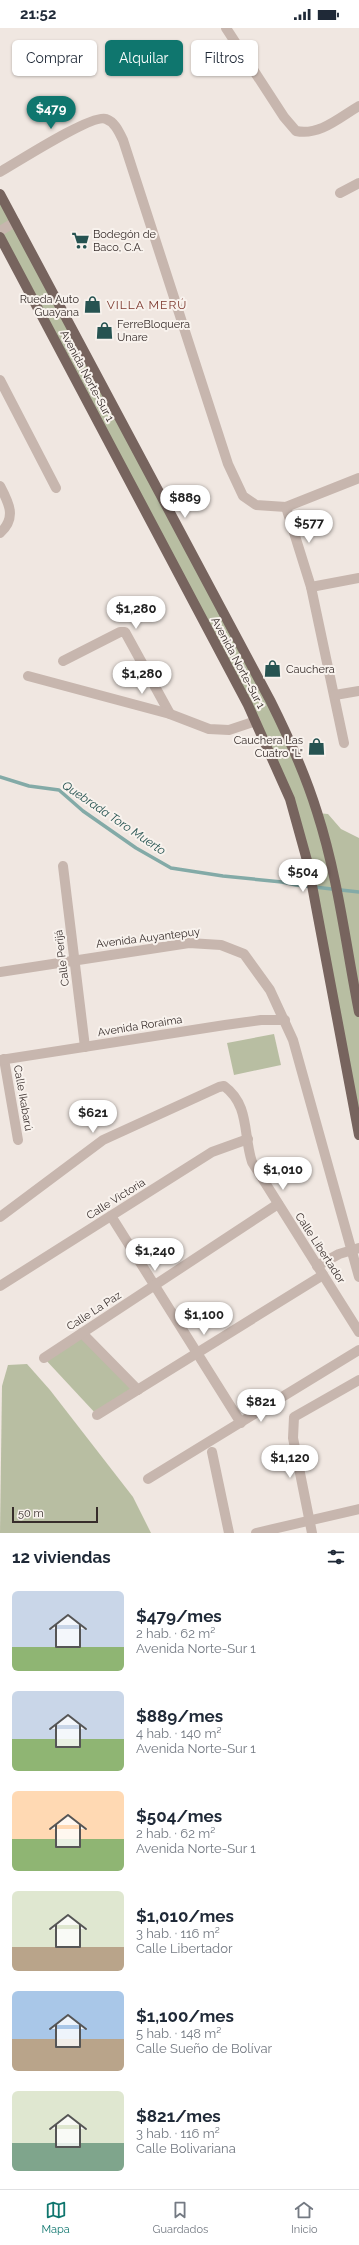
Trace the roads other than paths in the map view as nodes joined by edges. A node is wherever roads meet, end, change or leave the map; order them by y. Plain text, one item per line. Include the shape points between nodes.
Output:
1 (226, 28) edge
2 (359, 106) edge
3 (0, 172) edge
4 (359, 183) edge
5 (340, 193) dead end
6 (0, 194) edge
7 (15, 222) junction
8 (0, 231) edge
9 (0, 236) edge
10 (2, 387) edge
11 (359, 478) edge
12 (0, 486) edge
13 (56, 488) dead end
14 (286, 507) junction
15 (0, 533) edge
16 (359, 578) edge
17 (311, 587) junction
18 (63, 662) dead end
19 (28, 676) dead end
20 (359, 691) edge
21 (335, 696) junction
22 (170, 714) junction
23 (256, 721) junction
24 (344, 743) dead end
25 (63, 866) dead end
26 (74, 960) junction
27 (0, 972) edge
28 (359, 1012) edge
29 (285, 1020) junction
30 (84, 1047) junction
31 (2, 1060) edge
32 (359, 1135) edge
33 (248, 1139) junction
34 (18, 1140) dead end
35 (278, 1204) junction
36 (0, 1216) edge
37 (111, 1216) junction
38 (356, 1249) edge
39 (317, 1266) junction
40 (323, 1275) junction
41 (359, 1276) edge
42 (155, 1285) junction
43 (0, 1286) edge
44 (358, 1331) edge
45 (82, 1333) junction
46 (359, 1350) edge
47 (197, 1353) junction
48 (44, 1358) dead end
49 (359, 1380) edge
50 (138, 1390) junction
51 (97, 1416) dead end
52 (241, 1422) junction
53 (212, 1452) dead end
54 (148, 1479) dead end
55 (359, 1509) edge
56 (310, 1521) junction
57 (229, 1533) edge
58 (256, 1533) edge
59 (312, 1533) edge

1 - 2 street via 296,131 312,132 320,129
3 - 14 street via 85,123 101,117 114,125 123,140 223,450 237,485 243,496 256,505
4 - 5 street
6 - 7 main road, Avenida Norte-Sur 1
7 - 8 street
7 - 28 main road, Avenida Norte-Sur 1 via 282,723 309,789 330,861
9 - 23 main road, Avenida Norte-Sur 1
10 - 13 street
11 - 14 street
12 - 15 street via 9,502 11,516
14 - 17 street
16 - 17 street
17 - 21 street
18 - 22 street via 120,632 125,632
19 - 22 street
20 - 21 street
21 - 24 street
22 - 23 street via 221,731
23 - 32 main road, Avenida Norte-Sur 1 via 290,798 308,864
25 - 26 street, Calle Perijá
26 - 27 street, Avenida Auyantepuy
26 - 29 street, Avenida Auyantepuy via 189,943 221,945 244,954 270,990
26 - 30 street, Calle Perijá
29 - 30 street, Avenida Roraima via 261,1020
29 - 38 street, Avenida Auyantepuy via 303,1071
30 - 31 street, Avenida Roraima
31 - 34 street, Calle Ikabarú
33 - 35 street, Calle Libertador via 252,1162
33 - 36 street, Calle Libertador via 245,1116 230,1091 224,1086 103,1140
33 - 37 street, Calle Victoria via 212,1152
35 - 39 street, Calle Libertador
35 - 42 street, Calle La Paz
37 - 42 street
37 - 43 street, Calle Victoria
38 - 39 street
38 - 41 street, Avenida Auyantepuy
39 - 40 street, Calle Libertador
40 - 44 street, Calle Libertador
40 - 47 street
42 - 45 street, Calle La Paz
42 - 47 street
45 - 48 street, Calle La Paz
45 - 50 street
46 - 52 street
47 - 50 street
47 - 52 street
49 - 56 street via 294,1417 293,1438
50 - 51 street
52 - 54 street
53 - 57 street
55 - 56 street
56 - 58 street
56 - 59 street

